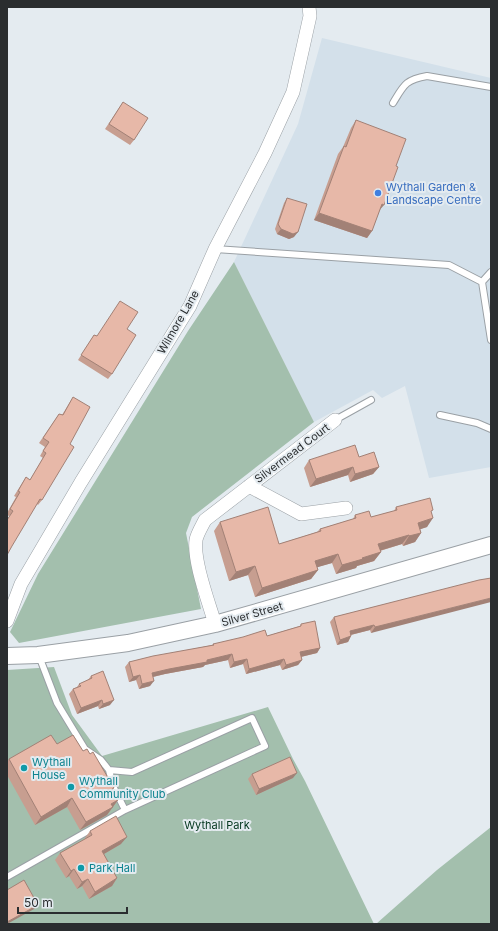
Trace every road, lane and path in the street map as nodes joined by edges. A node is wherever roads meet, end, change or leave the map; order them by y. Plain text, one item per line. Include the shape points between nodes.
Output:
1 (309, 7) edge
2 (491, 87) edge
3 (393, 103) dead end
4 (216, 249) junction
5 (491, 272) edge
6 (482, 282) junction
7 (491, 340) edge
8 (370, 400) dead end
9 (440, 414) dead end
10 (335, 420) joint
11 (491, 429) edge
12 (249, 486) junction
13 (346, 508) dead end
14 (491, 545) edge
15 (7, 621) edge
16 (215, 624) junction
17 (38, 655) junction
18 (7, 656) edge
19 (109, 770) junction
20 (125, 810) junction
21 (7, 877) edge

1 - 4 street, Wilmore Lane via 310,16 293,92
2 - 3 lane via 427,76 405,84
4 - 6 lane via 449,265
4 - 15 street, Wilmore Lane via 190,306 21,584
5 - 6 lane
6 - 7 lane
8 - 10 lane
9 - 11 lane
10 - 12 street, Silvermead Court
12 - 13 street, Silvermead Court via 301,514
12 - 16 street, Silvermead Court via 205,520 196,539 201,578
14 - 16 street, Silver Street
16 - 17 street, Silver Street via 128,643
17 - 18 street, Silver Street
17 - 19 lane via 57,703 84,750 101,760
19 - 20 lane via 113,786
19 - 20 lane via 132,772 252,718 265,746
20 - 21 lane

